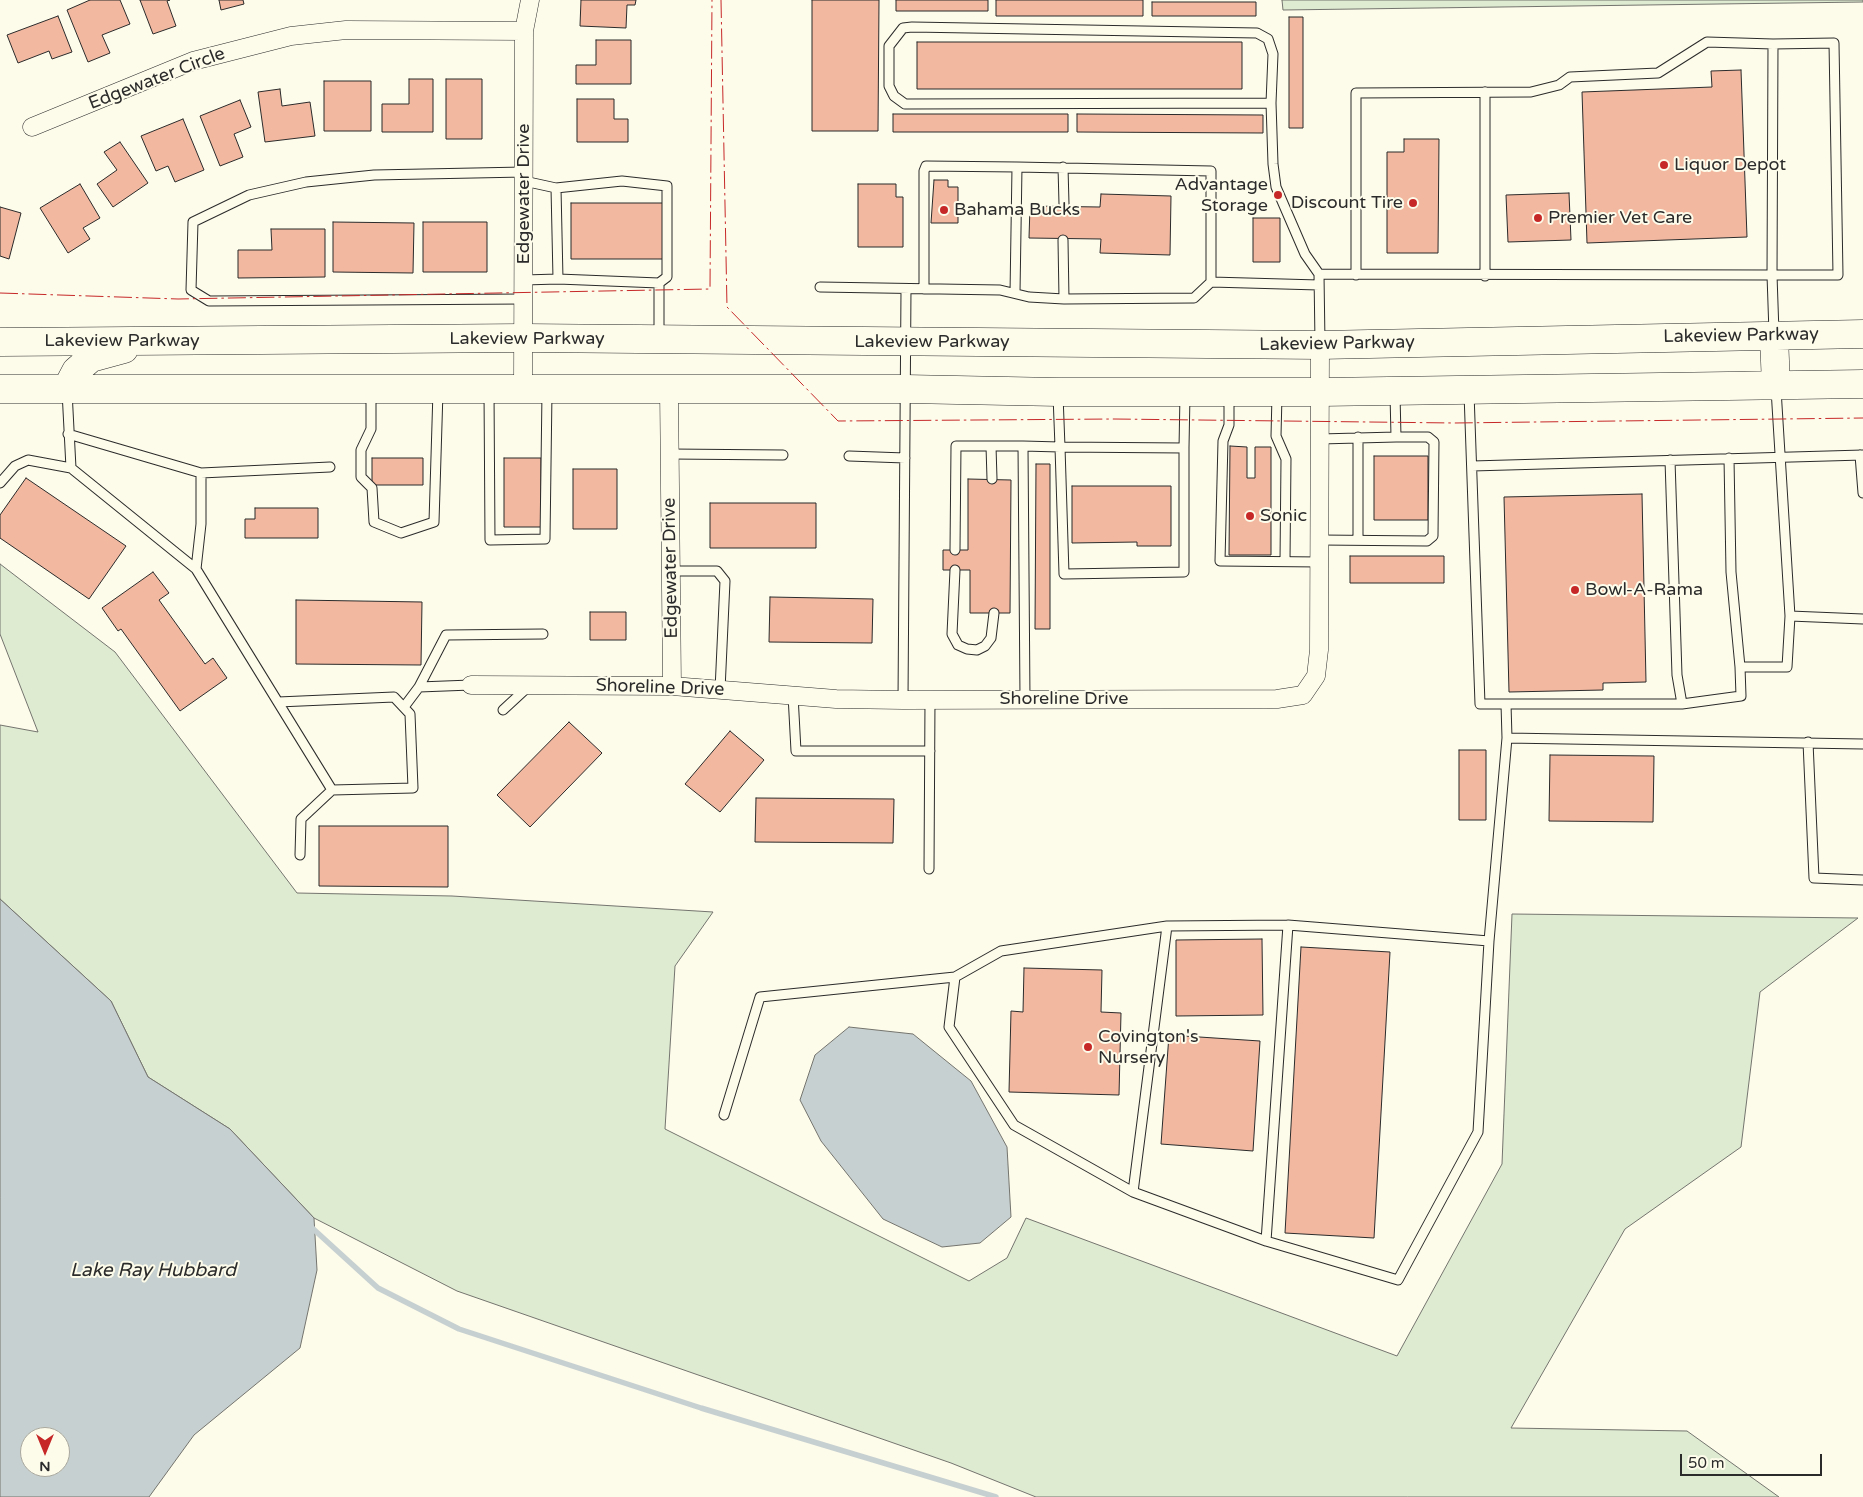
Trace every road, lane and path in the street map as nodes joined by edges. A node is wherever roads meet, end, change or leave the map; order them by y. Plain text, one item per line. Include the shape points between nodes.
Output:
1 (530, 0) edge
2 (524, 31) junction
3 (1773, 44) junction
4 (1485, 92) junction
5 (1271, 103) junction
6 (32, 127) dead end
7 (1017, 167) junction
8 (1063, 167) junction
9 (524, 177) junction
10 (556, 188) junction
11 (1064, 204) dead end
12 (1063, 240) dead end
13 (1319, 274) junction
14 (1356, 274) junction
15 (1772, 275) junction
16 (1485, 276) junction
17 (558, 279) junction
18 (524, 280) junction
19 (1211, 282) junction
20 (659, 283) junction
21 (1319, 285) junction
22 (820, 288) dead end
23 (906, 289) junction
24 (924, 289) junction
25 (1016, 294) junction
26 (524, 299) junction
27 (1064, 299) junction
28 (1863, 334) edge
29 (1774, 336) junction
30 (524, 338) junction
31 (207, 340) junction
32 (659, 340) junction
33 (0, 342) edge
34 (907, 342) junction
35 (1320, 345) junction
36 (1863, 384) edge
37 (1776, 386) junction
38 (67, 388) junction
39 (372, 388) junction
40 (438, 388) junction
41 (489, 388) junction
42 (535, 388) junction
43 (0, 389) edge
44 (669, 389) junction
45 (906, 389) junction
46 (1469, 390) junction
47 (1394, 391) junction
48 (1058, 392) junction
49 (1185, 392) junction
50 (1229, 392) junction
51 (1278, 392) junction
52 (1321, 392) junction
53 (68, 434) junction
54 (1358, 437) junction
55 (1396, 437) junction
56 (1320, 439) junction
57 (991, 446) junction
58 (1024, 446) junction
59 (1060, 447) junction
60 (1184, 448) junction
61 (670, 454) junction
62 (783, 455) dead end
63 (1862, 455) edge
64 (849, 456) dead end
65 (1780, 457) junction
66 (905, 458) junction
67 (1729, 458) junction
68 (1670, 460) junction
69 (1472, 466) junction
70 (330, 467) dead end
71 (71, 468) junction
72 (201, 473) junction
73 (992, 479) dead end
74 (0, 483) edge
75 (1863, 493) edge
76 (1320, 540) junction
77 (1358, 540) junction
78 (955, 550) dead end
79 (1285, 561) junction
80 (1320, 562) junction
81 (196, 569) junction
82 (955, 570) dead end
83 (671, 571) junction
84 (994, 613) dead end
85 (1790, 616) junction
86 (1863, 619) edge
87 (543, 634) dead end
88 (1740, 667) junction
89 (471, 685) joint
90 (531, 685) junction
91 (418, 686) junction
92 (672, 686) junction
93 (720, 690) junction
94 (793, 695) junction
95 (903, 700) junction
96 (930, 700) junction
97 (1025, 700) junction
98 (278, 702) junction
99 (1506, 704) junction
100 (1682, 704) junction
101 (404, 707) junction
102 (503, 710) dead end
103 (1507, 738) junction
104 (1808, 742) junction
105 (1863, 744) edge
106 (930, 751) junction
107 (332, 790) junction
108 (300, 855) dead end
109 (929, 869) dead end
110 (1863, 880) edge
111 (1288, 925) junction
112 (1167, 926) junction
113 (1489, 941) junction
114 (955, 977) junction
115 (724, 1115) dead end
116 (1133, 1192) junction
117 (1266, 1241) junction

1 - 2 street, Edgewater Drive
2 - 6 street, Edgewater Circle via 346,30 291,36 193,61
2 - 9 street, Edgewater Drive
3 - 4 lane via 1707,42 1658,73 1570,77 1559,85 1531,92
3 - 15 lane
3 - 15 lane via 1834,43 1838,276
4 - 14 lane via 1356,93
4 - 16 lane
5 - 5 lane via 1272,54 1268,39 1257,33 912,27 903,28 889,46 889,86 894,96 905,104
5 - 13 lane via 1276,187 1305,254
7 - 8 lane
7 - 24 lane via 926,166
7 - 25 lane
8 - 11 lane
8 - 19 lane via 1211,171
9 - 10 lane
9 - 18 street, Edgewater Drive
9 - 26 lane via 374,175 306,182 249,195 193,222 191,290 209,301
10 - 17 lane
10 - 20 lane via 622,181 667,186 667,277
12 - 27 lane
13 - 14 lane
13 - 21 lane
14 - 16 lane
15 - 16 lane
15 - 29 lane
17 - 18 lane
17 - 20 lane
18 - 26 street, Edgewater Drive
19 - 21 lane
19 - 27 lane via 1194,298
20 - 32 lane
21 - 35 lane
22 - 23 lane
23 - 24 lane
23 - 34 lane
24 - 25 lane via 1000,290
25 - 27 lane
26 - 30 street, Edgewater Drive
28 - 29 main road, Lakeview Parkway
29 - 35 main road, Lakeview Parkway
29 - 37 main road
30 - 31 main road, Lakeview Parkway
30 - 32 main road, Lakeview Parkway
30 - 42 street, Edgewater Drive
31 - 33 main road, Lakeview Parkway
31 - 38 main road via 122,349 91,358 76,371
32 - 34 main road, Lakeview Parkway
34 - 35 main road, Lakeview Parkway
34 - 45 lane
35 - 52 street, Shoreline Drive
36 - 37 main road
37 - 46 main road
37 - 65 lane
38 - 39 main road
38 - 43 main road
38 - 53 lane
39 - 40 main road
39 - 40 lane via 371,429 360,450 361,477 372,488 374,522 401,533 434,522
40 - 41 main road
41 - 42 main road
41 - 42 lane via 490,540 546,539 548,468
42 - 44 main road
44 - 45 main road
44 - 61 street, Edgewater Drive
45 - 48 main road
45 - 66 lane
46 - 47 main road
46 - 69 lane
47 - 52 main road
47 - 55 lane
48 - 49 main road
48 - 59 lane
49 - 50 main road
49 - 60 lane
50 - 51 main road
50 - 79 lane via 1229,425 1223,441 1220,561
51 - 52 main road
51 - 79 lane via 1276,436 1286,459
52 - 56 street, Shoreline Drive
53 - 71 lane
53 - 72 lane
54 - 55 lane
54 - 56 lane
54 - 77 lane
55 - 77 lane via 1428,437 1434,442 1433,536 1427,541
56 - 76 street, Shoreline Drive
57 - 58 lane
57 - 73 lane
57 - 78 lane via 956,446
58 - 59 lane
58 - 97 lane
59 - 60 lane
59 - 60 lane via 1064,574 1184,572
61 - 62 lane
61 - 83 street, Edgewater Drive
63 - 65 lane
63 - 75 lane
64 - 66 lane
65 - 67 lane
65 - 85 lane
66 - 95 lane
67 - 68 lane
67 - 88 lane via 1731,572
68 - 69 lane
68 - 100 lane via 1677,675
69 - 99 lane via 1480,704
70 - 72 lane
71 - 74 lane via 28,460 15,466
71 - 81 lane
72 - 81 lane via 201,524
76 - 77 lane
76 - 80 street, Shoreline Drive
79 - 80 lane
80 - 97 street, Shoreline Drive via 1316,676 1303,695 1277,698
81 - 98 lane
82 - 84 lane via 952,634 958,645 977,650 985,646 991,638
83 - 92 street, Edgewater Drive
83 - 93 lane via 717,571 725,581
85 - 86 lane
85 - 88 lane via 1787,667
87 - 91 lane via 446,635
88 - 100 lane via 1741,696
89 - 90 street, Shoreline Drive
89 - 91 lane
90 - 92 street, Shoreline Drive
90 - 102 lane
91 - 101 lane
92 - 93 street, Shoreline Drive
93 - 94 street, Shoreline Drive
94 - 95 street, Shoreline Drive
94 - 106 lane via 796,751
95 - 96 street, Shoreline Drive
96 - 97 street, Shoreline Drive
96 - 106 lane
98 - 101 lane via 394,697
98 - 107 lane
99 - 100 lane
99 - 103 lane
101 - 107 lane via 410,714 413,788
103 - 104 lane
103 - 113 lane
104 - 105 lane
104 - 110 lane via 1814,878
106 - 109 lane
107 - 108 lane via 302,819
111 - 112 lane
111 - 113 lane
111 - 117 lane
112 - 114 lane via 1001,951
112 - 116 lane
113 - 117 lane via 1478,1132 1398,1280
114 - 115 lane via 760,997
114 - 116 lane via 949,1027 1014,1125
116 - 117 lane

